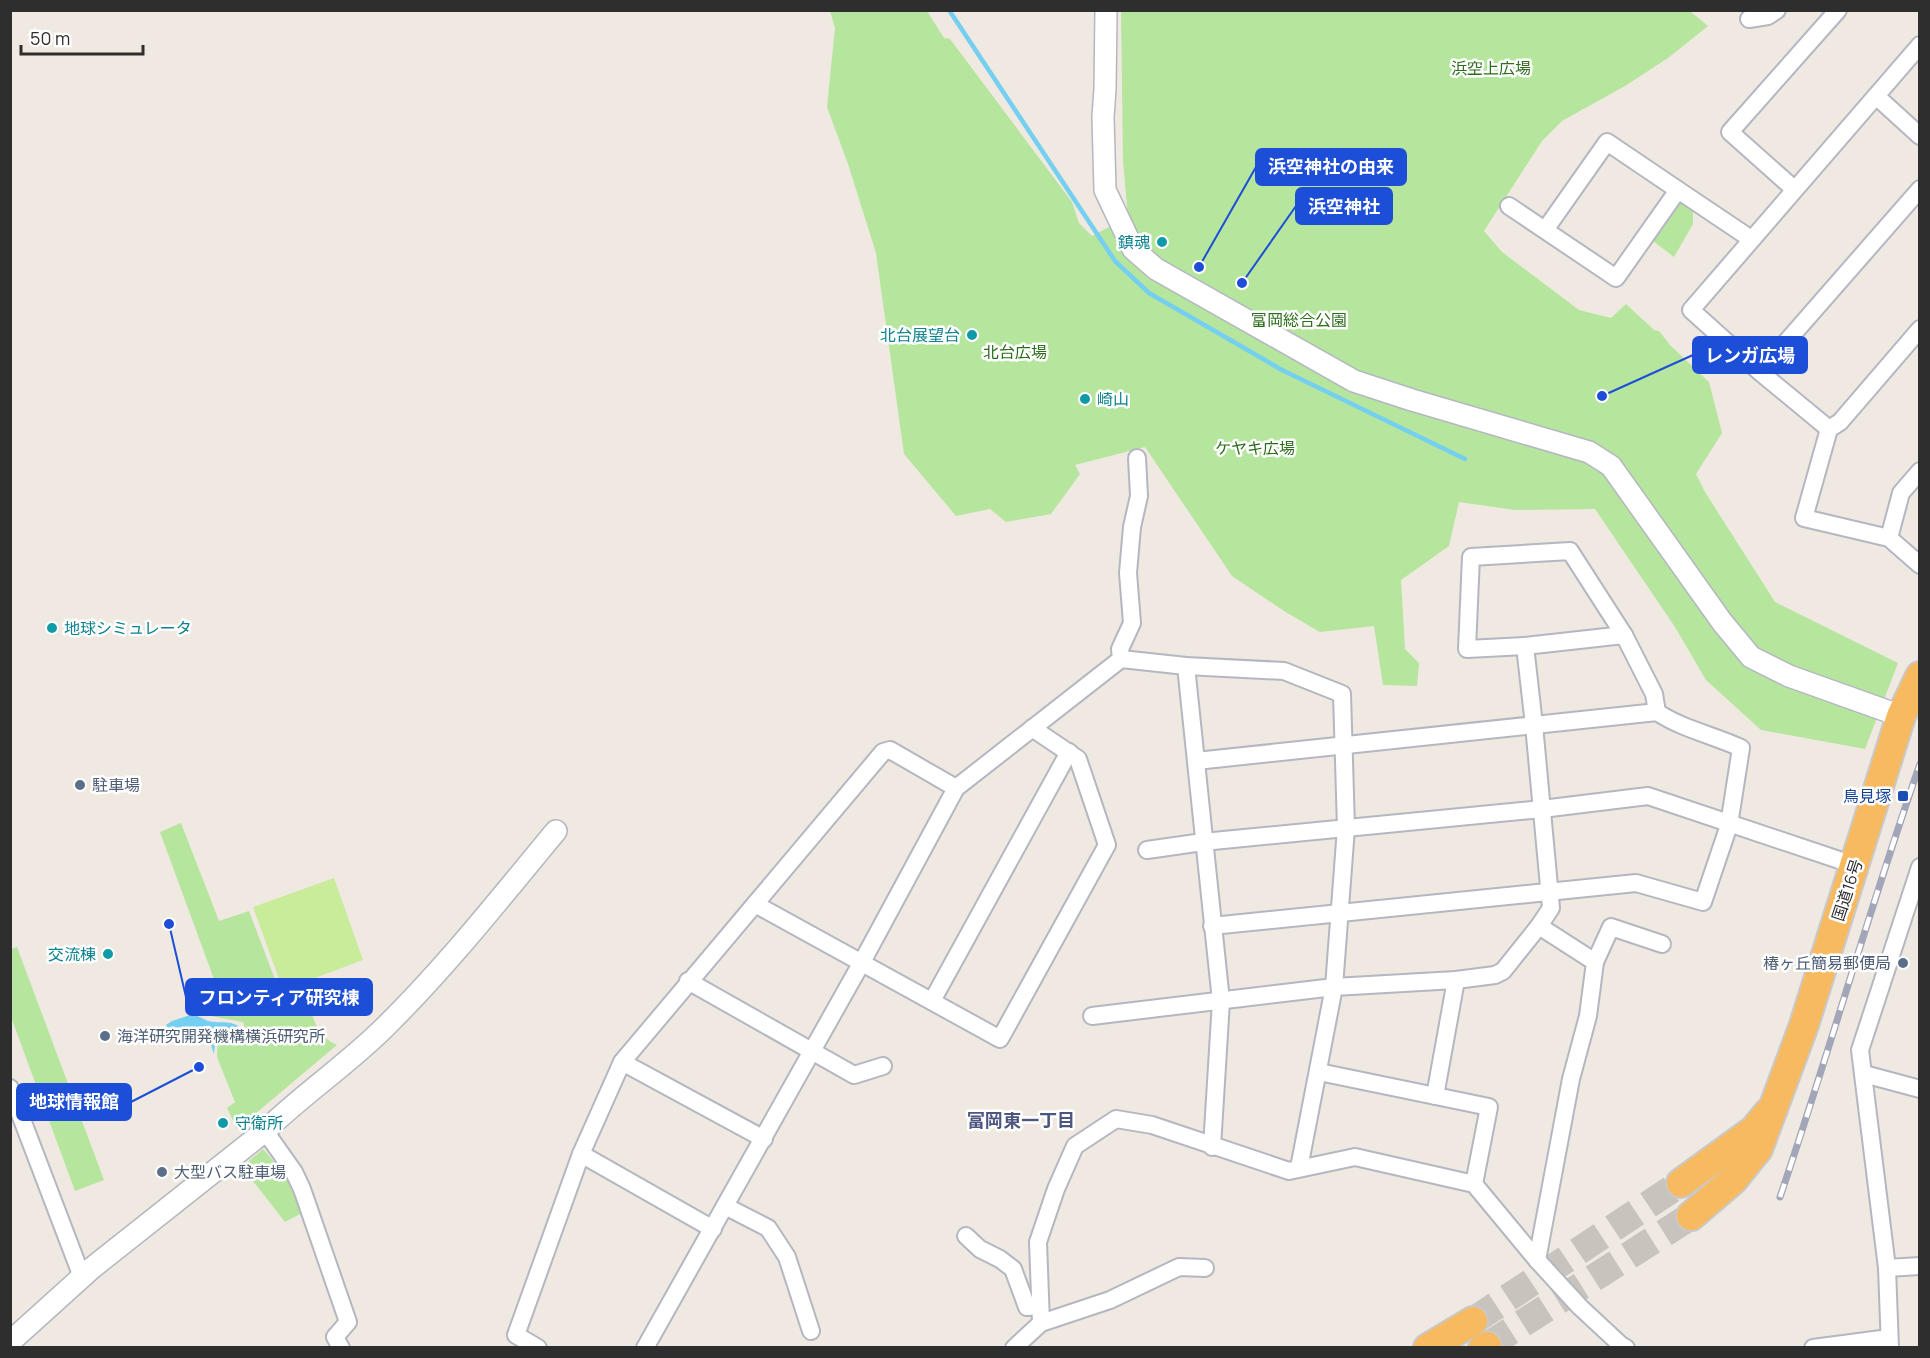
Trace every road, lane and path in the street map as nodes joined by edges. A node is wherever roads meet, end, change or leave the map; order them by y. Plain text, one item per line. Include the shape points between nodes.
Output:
1 (1106, 10) edge
2 (1777, 10) edge
3 (1838, 10) edge
4 (1749, 19) dead end
5 (1920, 45) edge
6 (1876, 96) junction
7 (1920, 136) edge
8 (1794, 189) junction
9 (1920, 189) edge
10 (1678, 190) junction
11 (1509, 206) dead end
12 (1545, 230) junction
13 (1751, 239) junction
14 (1920, 329) edge
15 (1760, 372) junction
16 (1829, 429) junction
17 (1137, 458) dead end
18 (1920, 471) edge
19 (1889, 538) junction
20 (1920, 565) edge
21 (1624, 635) junction
22 (1525, 646) junction
23 (1121, 659) junction
24 (1186, 666) junction
25 (1920, 676) edge
26 (1657, 712) junction
27 (1901, 716) junction
28 (1534, 725) junction
29 (1032, 728) junction
30 (1344, 744) junction
31 (1069, 752) junction
32 (1196, 761) junction
33 (956, 788) junction
34 (1542, 809) junction
35 (1729, 825) junction
36 (1346, 828) junction
37 (556, 831) dead end
38 (1203, 842) junction
39 (1147, 850) dead end
40 (1854, 865) junction
41 (1920, 867) edge
42 (1550, 891) junction
43 (755, 904) junction
44 (1341, 912) junction
45 (1212, 926) junction
46 (1539, 926) junction
47 (1662, 944) dead end
48 (862, 962) junction
49 (1595, 962) junction
50 (1456, 980) junction
51 (688, 981) junction
52 (1334, 987) junction
53 (932, 1001) junction
54 (1221, 1001) junction
55 (1092, 1017) dead end
56 (812, 1052) junction
57 (622, 1062) junction
58 (883, 1066) dead end
59 (1319, 1072) junction
60 (1863, 1074) junction
61 (10, 1088) edge
62 (1920, 1089) edge
63 (1435, 1096) junction
64 (1775, 1105) junction
65 (265, 1131) junction
66 (764, 1139) junction
67 (1212, 1147) junction
68 (581, 1154) junction
69 (1299, 1168) junction
70 (1681, 1183) tunnel mouth
71 (1474, 1184) junction
72 (725, 1206) junction
73 (1691, 1215) tunnel mouth
74 (712, 1229) junction
75 (966, 1236) dead end
76 (1537, 1260) junction
77 (1920, 1266) edge
78 (1205, 1268) dead end
79 (1887, 1268) junction
80 (82, 1277) junction
81 (1040, 1306) junction
82 (1473, 1321) tunnel mouth
83 (1041, 1323) junction
84 (811, 1331) dead end
85 (10, 1342) edge
86 (1889, 1343) edge
87 (341, 1347) edge
88 (538, 1347) edge
89 (645, 1347) edge
90 (1014, 1347) edge
91 (1428, 1347) edge
92 (1622, 1347) edge
93 (1813, 1347) edge

1 - 27 street via 1105,190 1133,249 1163,274 1354,381 1589,452 1611,466 1751,657 1789,676
2 - 4 street
3 - 8 street via 1730,132
5 - 6 street
6 - 7 street
6 - 8 street
8 - 13 street
9 - 15 street
10 - 12 street via 1616,278
10 - 12 street via 1606,142
10 - 13 street
11 - 12 street
13 - 15 street via 1691,310
14 - 16 street via 1840,422
15 - 16 street
16 - 19 street via 1804,518
17 - 23 street via 1139,496 1128,573 1132,623 1120,649
18 - 19 street via 1901,493
19 - 20 street
21 - 22 street
21 - 22 street via 1570,551 1471,557 1467,649
21 - 26 street via 1654,694
22 - 28 street
23 - 24 street
23 - 29 street
24 - 30 street via 1284,671 1342,694
24 - 32 street
25 - 27 highway, 国道16号
26 - 28 street
26 - 35 street via 1671,722 1741,748
27 - 40 highway, 国道16号
28 - 30 street
28 - 34 street
29 - 31 street
29 - 33 street
30 - 32 street
30 - 36 street
31 - 53 street
31 - 53 street via 1078,759 1107,845 1034,978 1000,1039
32 - 38 street
33 - 43 street via 890,750 883,752
33 - 48 street
34 - 35 street via 1648,796
34 - 36 street
34 - 42 street
35 - 40 street
35 - 42 street via 1703,902 1636,883
36 - 38 street
36 - 44 street
37 - 65 street via 426,986 383,1029
38 - 39 street
38 - 45 street
40 - 64 highway, 国道16号
41 - 60 street via 1860,1050
42 - 44 street
42 - 46 street via 1551,908
43 - 48 street
43 - 51 street
44 - 45 street
44 - 52 street
45 - 54 street
46 - 49 street
46 - 50 street via 1503,971
47 - 49 street via 1611,927
48 - 53 street
48 - 56 street
49 - 76 street via 1588,1016 1571,1079
50 - 52 street
50 - 63 street
51 - 56 street
51 - 57 street
52 - 54 street
52 - 59 street
54 - 55 street
54 - 67 street
56 - 58 street via 854,1075
56 - 66 street
57 - 66 street
57 - 68 street
59 - 63 street
59 - 69 street
60 - 62 street
60 - 79 street
61 - 80 street
63 - 71 street via 1489,1107
64 - 70 highway, 国道16号 via 1754,1130
64 - 73 highway, 国道16号 via 1758,1149 1733,1180
65 - 80 street
65 - 87 street via 303,1189 348,1322 335,1337
66 - 72 street
67 - 69 street via 1289,1171
67 - 81 street via 1152,1125 1116,1119 1076,1146 1038,1242
68 - 74 street
68 - 88 street via 516,1335
69 - 71 street via 1355,1157
71 - 76 street
72 - 74 street
72 - 84 street via 768,1228 787,1257
74 - 89 street
75 - 81 street via 1013,1269 1027,1307
76 - 92 street
77 - 79 street
78 - 83 street via 1179,1267 1110,1300
79 - 86 street
80 - 85 street
81 - 83 street
82 - 91 highway
83 - 90 street
86 - 93 street

